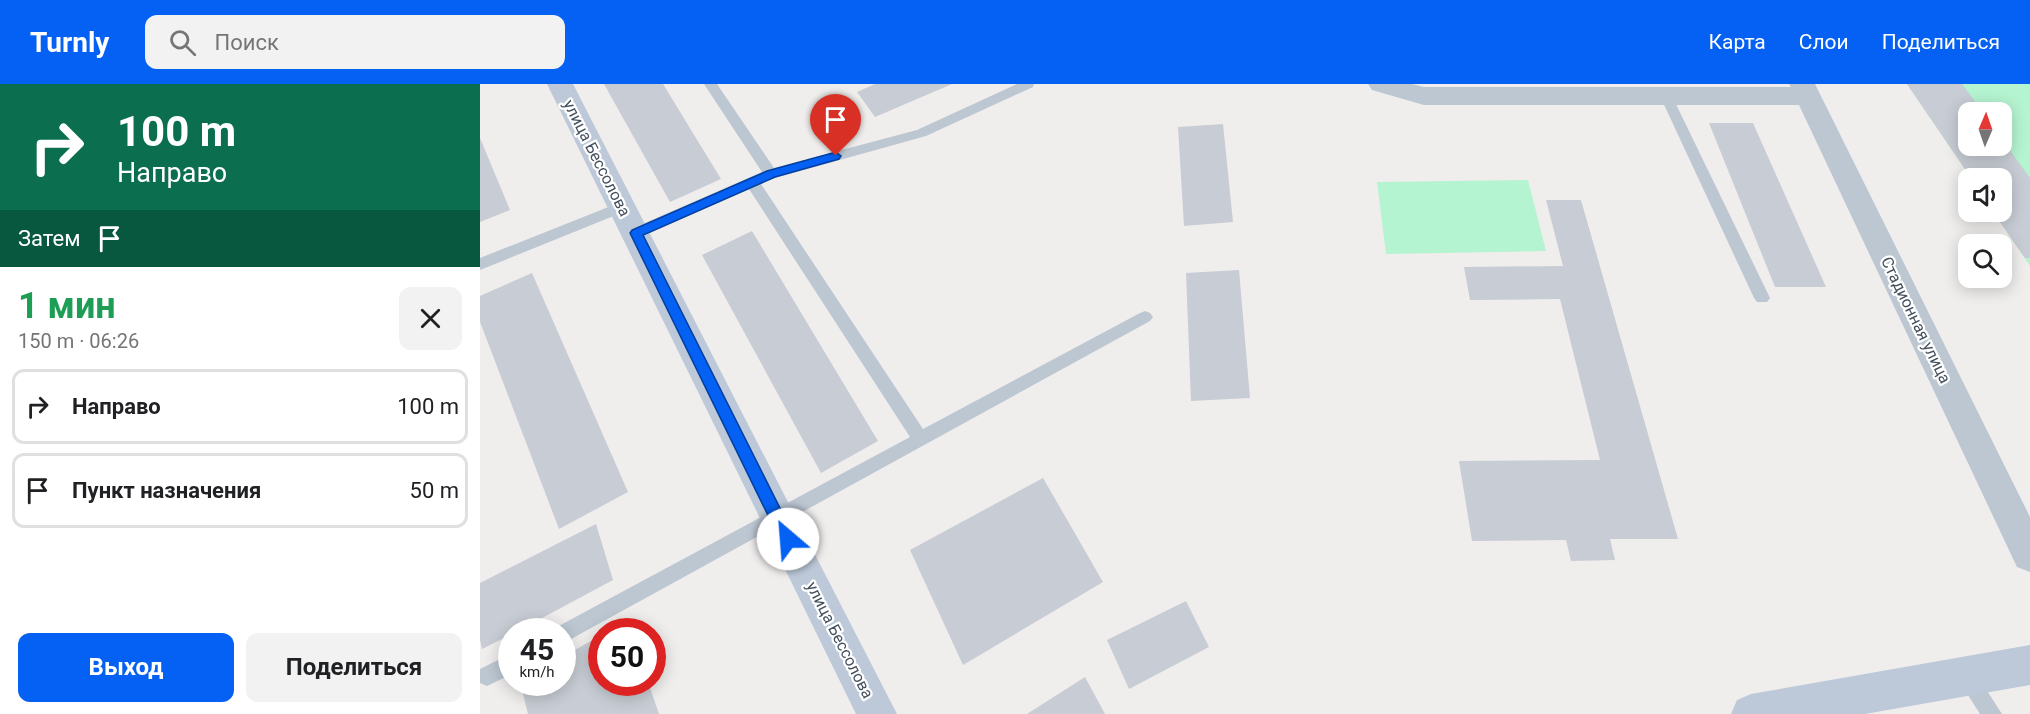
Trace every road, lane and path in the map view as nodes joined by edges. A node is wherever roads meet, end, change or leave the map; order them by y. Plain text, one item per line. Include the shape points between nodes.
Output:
1 (560, 84) edge
2 (710, 84) edge
3 (1028, 84) edge
4 (1381, 84) edge
5 (1805, 90) edge
6 (1666, 96) junction
7 (771, 174) junction
8 (752, 183) junction
9 (628, 220) junction
10 (480, 264) edge
11 (1761, 297) dead end
12 (1145, 317) dead end
13 (921, 440) junction
14 (777, 519) junction
15 (2030, 555) edge
16 (576, 627) edge
17 (2030, 665) edge
18 (498, 670) edge
19 (487, 676) dead end
20 (1966, 676) junction
21 (877, 714) edge
22 (1752, 714) edge
23 (1992, 714) edge

1 - 9 main road, улица Бессолова
2 - 7 lane
3 - 7 lane via 921,133
4 - 6 street via 1424,96
5 - 6 street
5 - 15 street, Стадионная улица
6 - 11 lane
7 - 8 lane
8 - 9 lane
8 - 13 lane
9 - 10 lane
9 - 14 main road, улица Бессолова
12 - 13 lane
13 - 14 lane
14 - 16 lane
14 - 21 main road, улица Бессолова
17 - 20 main road
18 - 19 lane
20 - 22 main road
20 - 23 lane

